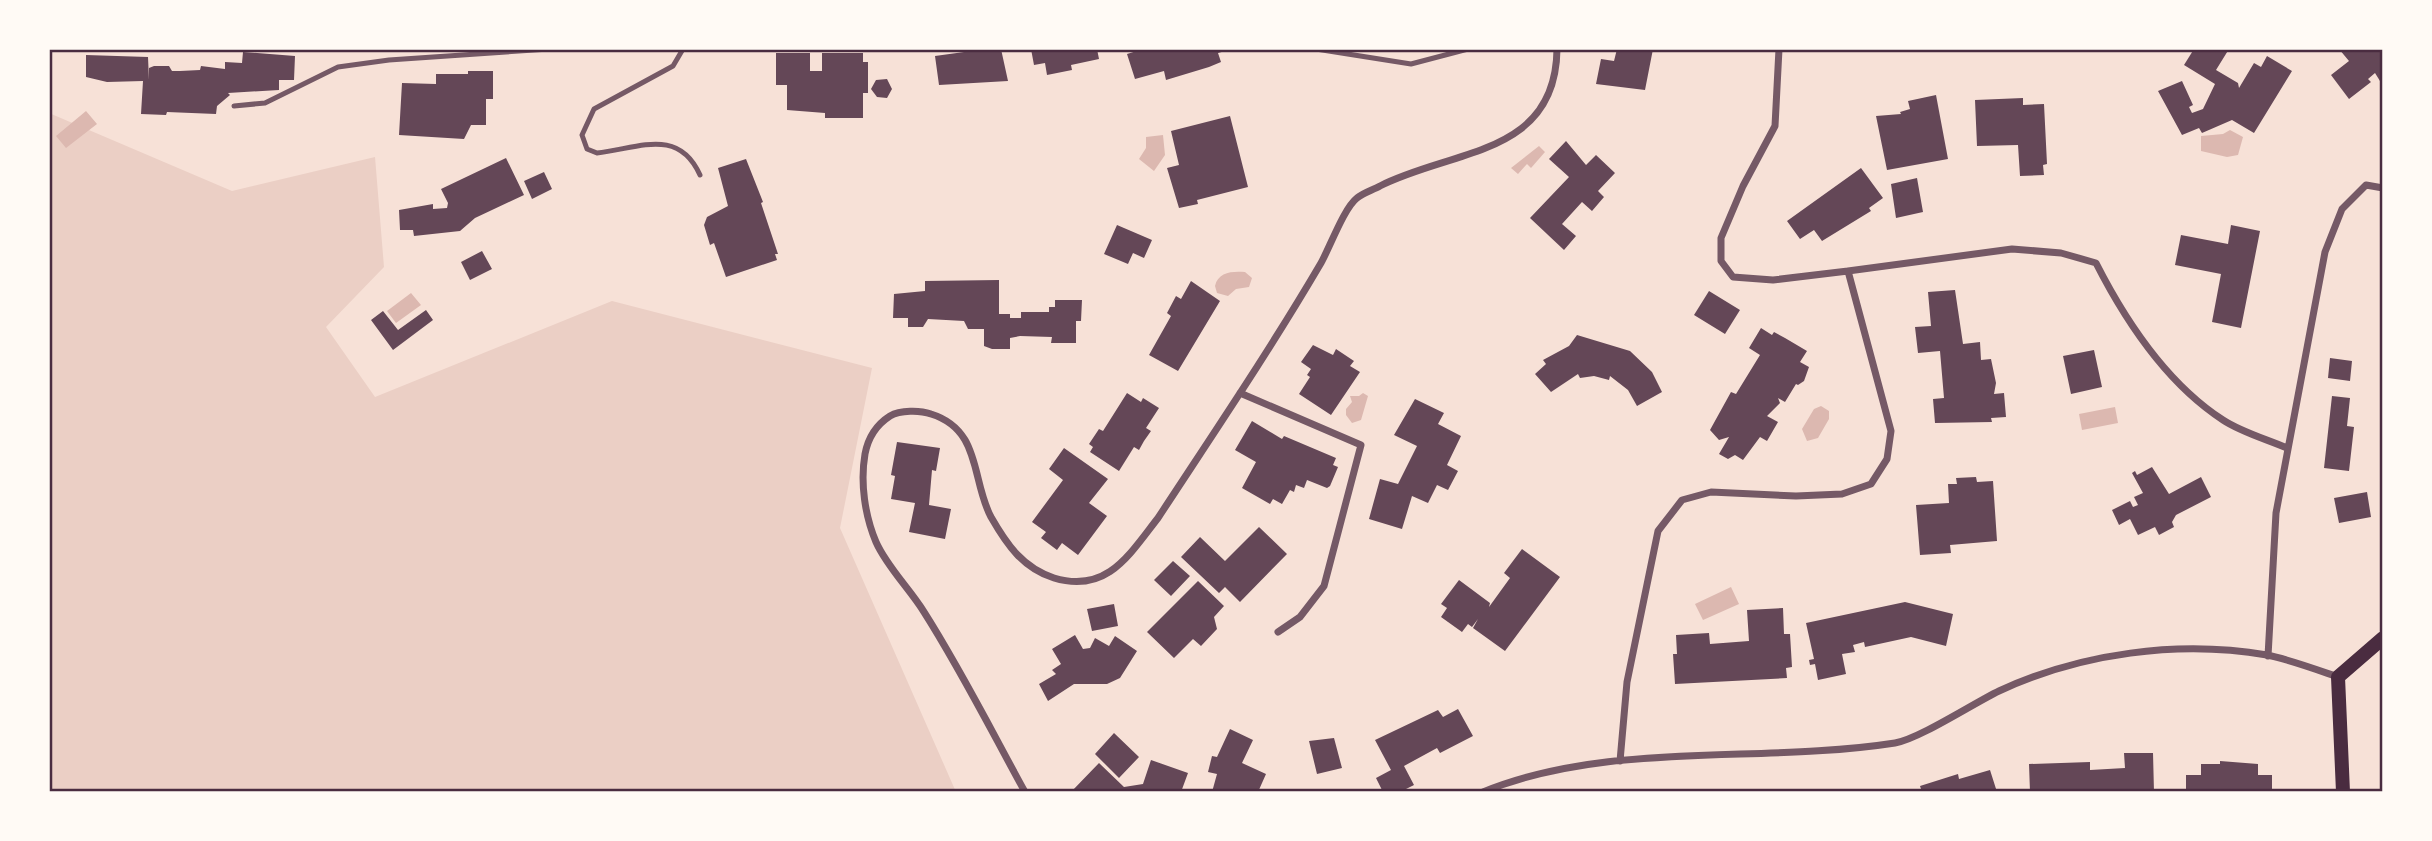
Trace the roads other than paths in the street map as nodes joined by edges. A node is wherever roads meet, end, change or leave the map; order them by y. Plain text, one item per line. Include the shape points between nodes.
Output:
1 (549, 49) edge
2 (683, 49) edge
3 (1316, 49) edge
4 (1468, 49) edge
5 (1557, 49) edge
6 (1779, 49) edge
7 (234, 106) dead end
8 (700, 175) dead end
9 (2383, 188) edge
10 (1848, 271) junction
11 (1240, 393) junction
12 (2287, 448) junction
13 (1278, 632) dead end
14 (2383, 638) edge
15 (2268, 656) junction
16 (2338, 677) junction
17 (1619, 761) junction
18 (1025, 792) edge
19 (1483, 792) edge
20 (2343, 792) edge

1 - 7 lane via 338,67 265,103
2 - 8 lane via 673,66 594,110 582,135 587,149 597,153 665,143 683,152
3 - 4 lane via 1411,64
5 - 11 street via 1548,96 1530,125 1502,142 1390,181 1355,199
6 - 10 street via 1775,126 1721,238 1721,261 1733,277 1773,280
9 - 12 street via 2366,185 2342,209 2325,251
10 - 12 street via 2012,249 2061,253 2096,263 2130,325 2185,390 2224,421
10 - 17 street via 1891,431 1887,459 1871,484 1842,494 1711,492 1682,500 1658,531 1627,682
11 - 13 street via 1361,445 1324,586 1300,617
11 - 18 street via 1129,555 1103,578 1074,584 1036,572 1013,552 990,514 964,437 949,419 923,411 894,414 877,425 865,451 862,477 877,543 924,611
12 - 15 street via 2272,559
14 - 16 main road
15 - 16 street
15 - 17 street via 2168,649 2053,668 1899,742 1841,750
16 - 20 main road
17 - 19 street via 1515,779

